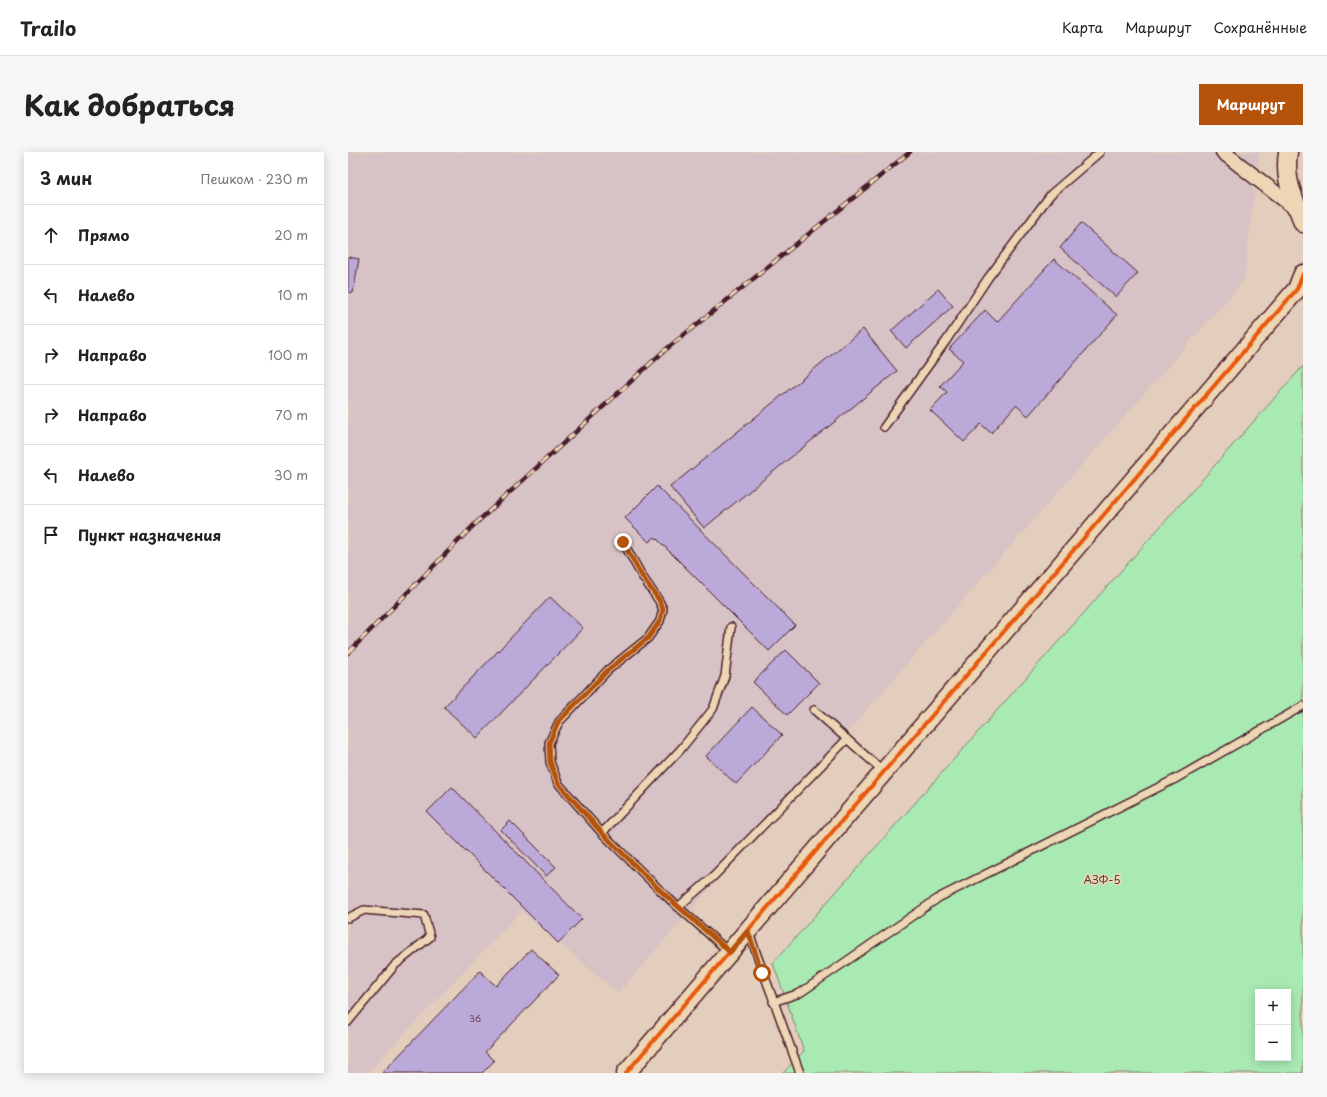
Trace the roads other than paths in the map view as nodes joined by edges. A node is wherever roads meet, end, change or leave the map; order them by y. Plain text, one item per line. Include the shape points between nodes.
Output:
1 (1100, 152) edge
2 (1223, 152) edge
3 (1288, 152) edge
4 (1302, 216) edge
5 (1301, 283) edge
6 (884, 427) dead end
7 (623, 542) dead end
8 (731, 628) dead end
9 (1303, 706) edge
10 (814, 710) dead end
11 (847, 739) junction
12 (884, 771) junction
13 (602, 833) junction
14 (678, 907) junction
15 (348, 918) edge
16 (748, 931) junction
17 (730, 952) junction
18 (773, 1002) junction
19 (348, 1022) edge
20 (626, 1073) edge
21 (800, 1073) edge

1 - 6 lane via 1051,194 988,278
2 - 4 street
3 - 4 street via 1287,174 1292,194
5 - 12 street
7 - 13 lane via 659,600 663,609 660,621 648,638 608,670 558,722 549,743 550,762 558,783
8 - 13 lane via 725,676 713,709 681,749
9 - 18 lane via 1177,778 940,897 800,994
10 - 11 lane
11 - 12 lane
11 - 14 lane via 713,877
12 - 16 street
13 - 14 lane
14 - 17 lane
15 - 19 lane via 364,910 424,915 430,937 395,965
16 - 17 street
16 - 18 lane
17 - 20 street
18 - 21 lane

